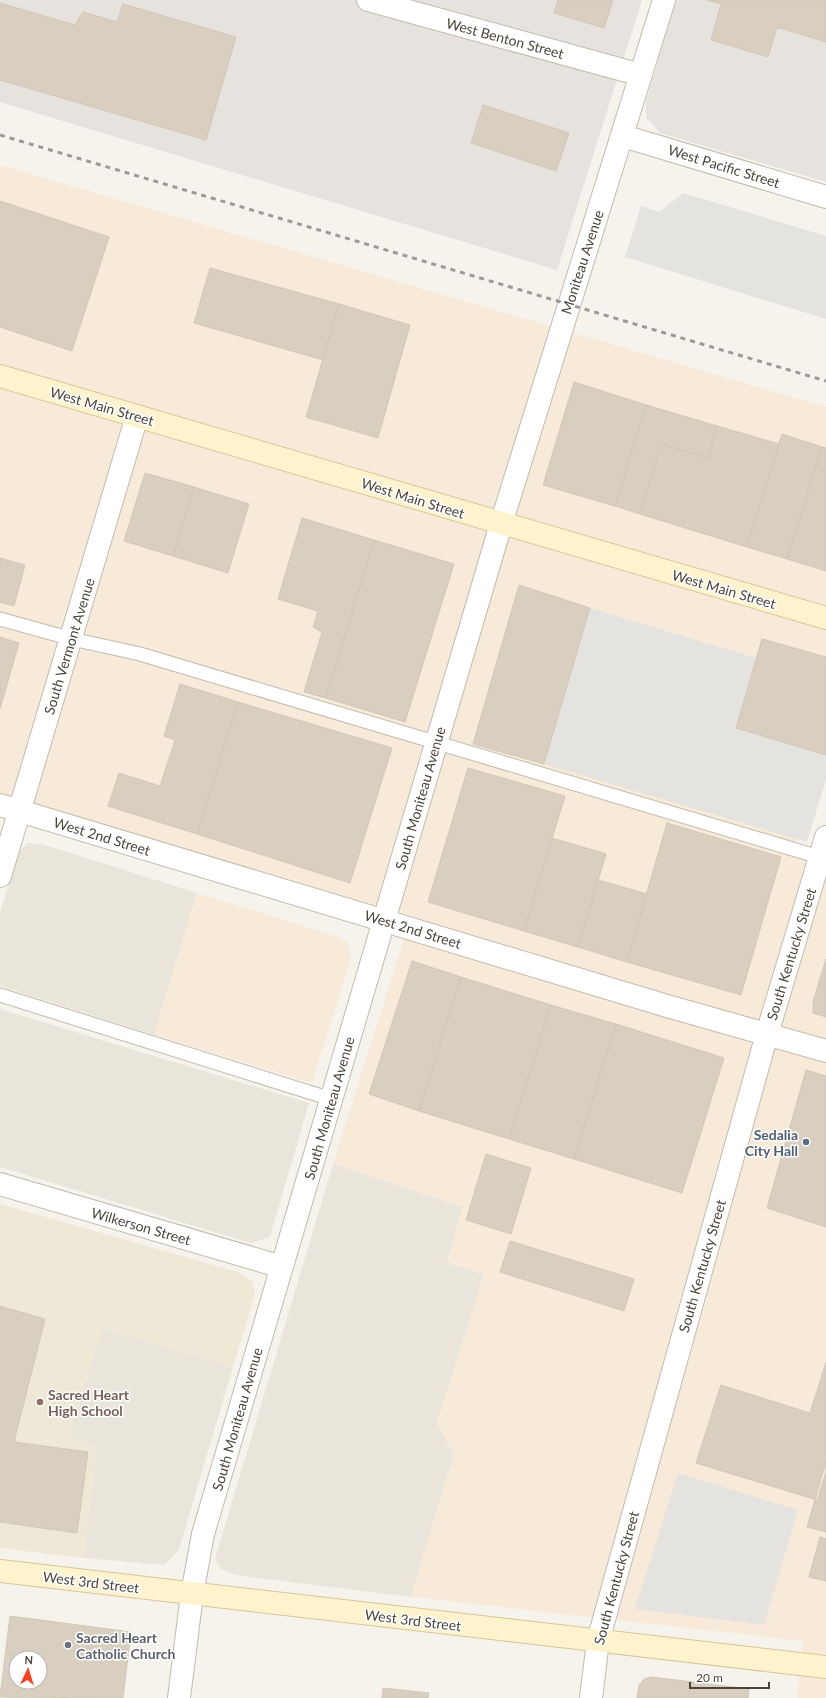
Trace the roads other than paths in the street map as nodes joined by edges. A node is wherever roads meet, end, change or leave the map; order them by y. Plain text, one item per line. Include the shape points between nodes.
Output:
1 (368, 0) edge
2 (664, 0) edge
3 (641, 75) junction
4 (623, 136) junction
5 (826, 197) edge
6 (0, 376) edge
7 (137, 416) junction
8 (501, 524) junction
9 (826, 618) edge
10 (0, 619) edge
11 (72, 639) junction
12 (437, 742) junction
13 (10, 808) edge
14 (824, 851) edge
15 (0, 876) edge
16 (384, 920) junction
17 (0, 995) edge
18 (767, 1034) junction
19 (826, 1051) edge
20 (332, 1099) junction
21 (0, 1184) edge
22 (282, 1267) junction
23 (0, 1572) edge
24 (192, 1594) junction
25 (598, 1641) junction
26 (826, 1667) edge
27 (179, 1698) edge
28 (591, 1698) edge

1 - 3 street, West Benton Street
2 - 3 street, Moniteau Avenue
3 - 4 street, Moniteau Avenue
4 - 5 street, West Pacific Street
4 - 8 street, Moniteau Avenue via 568,304
6 - 7 main road, West Main Street
7 - 8 main road, West Main Street
7 - 11 street, South Vermont Avenue
8 - 9 main road, West Main Street
8 - 12 street, South Moniteau Avenue
10 - 11 lane
11 - 12 lane via 140,654
11 - 13 street, South Vermont Avenue
12 - 14 lane
12 - 16 street, South Moniteau Avenue
13 - 15 street, South Vermont Avenue
13 - 16 street, West 2nd Street
14 - 18 street, South Kentucky Street
16 - 18 street, West 2nd Street
16 - 20 street, South Moniteau Avenue
17 - 20 lane
18 - 19 street, West 2nd Street
18 - 25 street, South Kentucky Street
20 - 22 street, South Moniteau Avenue
21 - 22 street, Wilkerson Street
22 - 24 street, South Moniteau Avenue via 204,1534
23 - 24 main road, West 3rd Street
24 - 25 main road, West 3rd Street
24 - 27 street, South Moniteau Avenue
25 - 26 main road, West 3rd Street
25 - 28 street, South Kentucky Street

